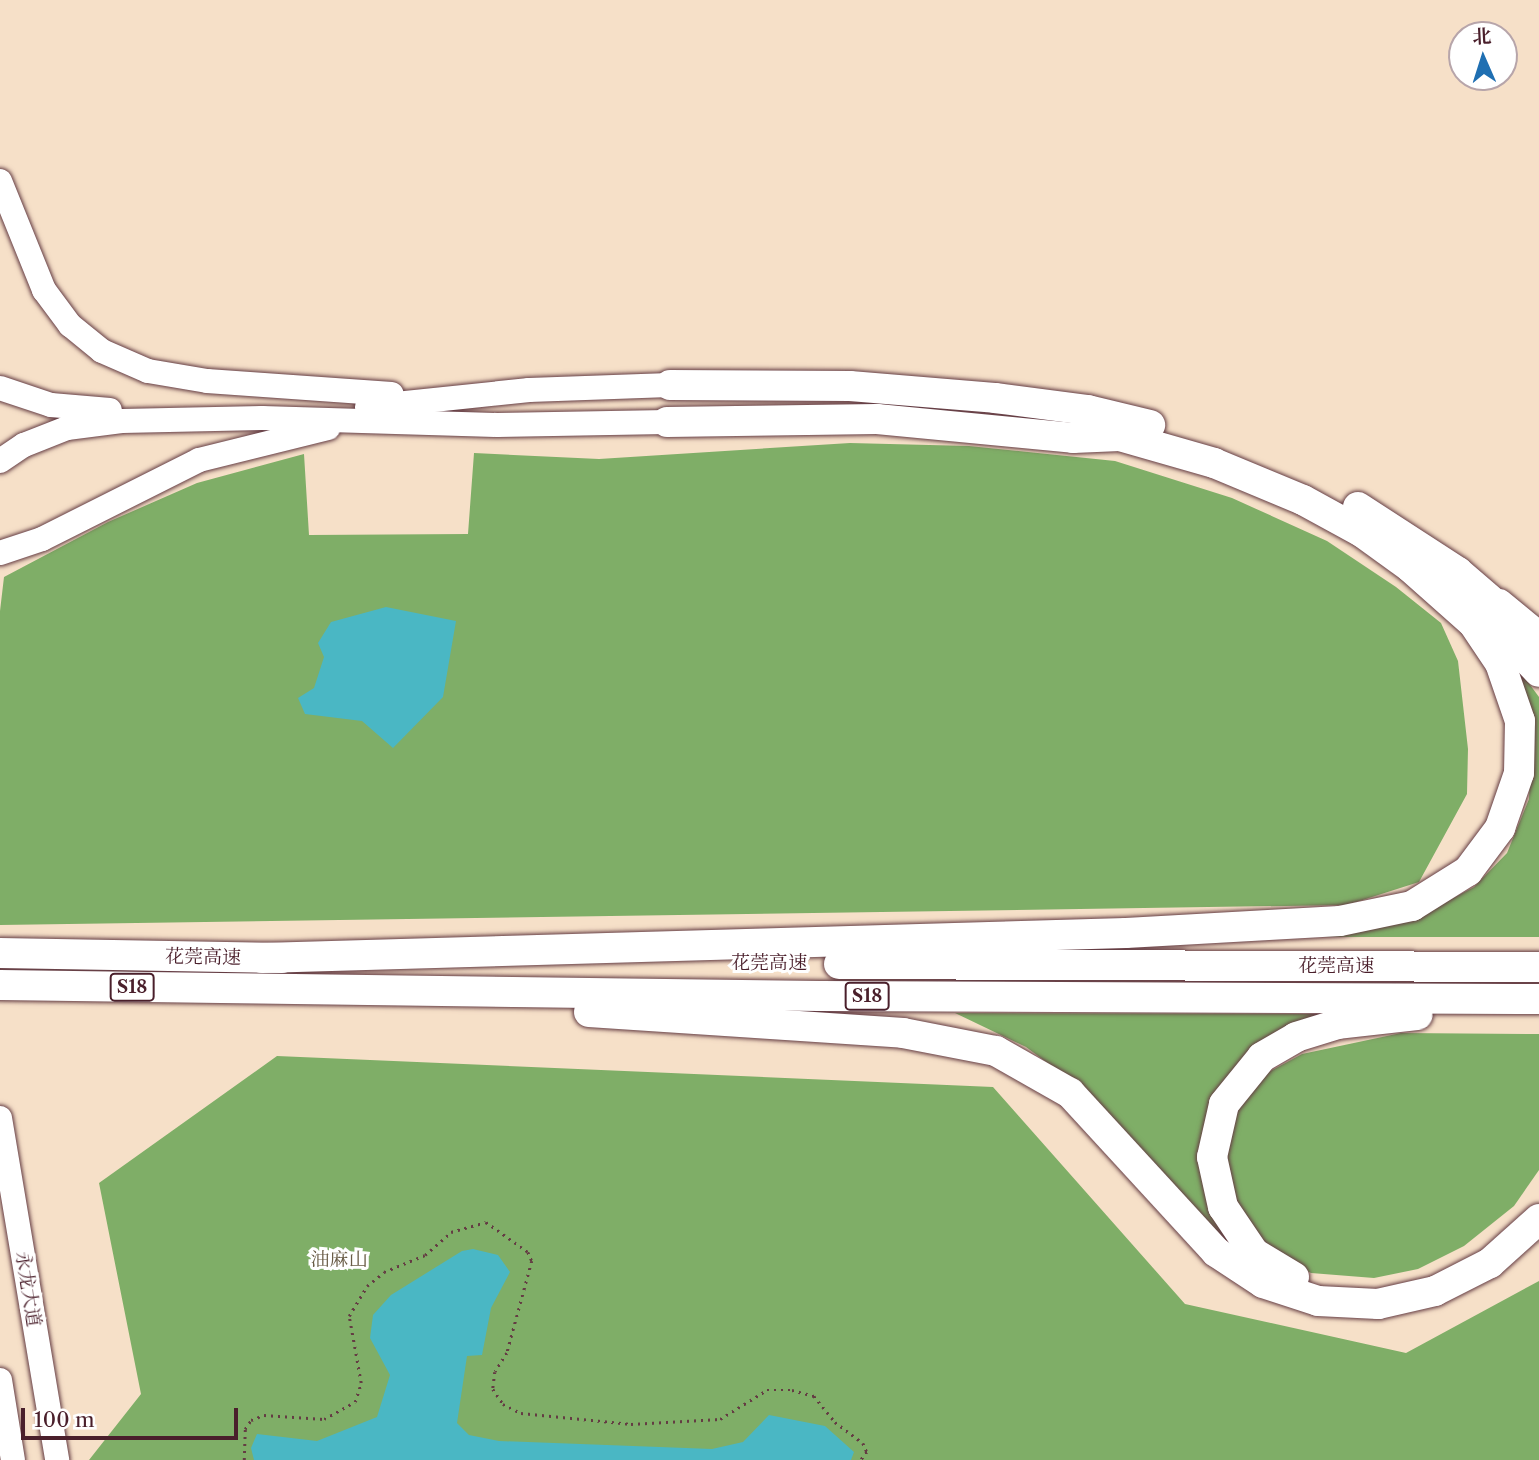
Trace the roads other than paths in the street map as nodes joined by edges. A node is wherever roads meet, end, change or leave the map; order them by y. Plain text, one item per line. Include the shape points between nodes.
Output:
1 (0, 181) edge
2 (670, 385) joint
3 (0, 388) edge
4 (463, 398) junction
5 (403, 422) junction
6 (667, 422) joint
7 (0, 461) edge
8 (1360, 531) junction
9 (0, 553) edge
10 (1495, 600) junction
11 (1539, 636) edge
12 (1539, 649) edge
13 (1539, 672) edge
14 (0, 953) edge
15 (262, 958) junction
16 (1539, 967) edge
17 (0, 985) edge
18 (263, 990) junction
19 (1539, 999) edge
20 (1471, 1004) junction
21 (1539, 1012) edge
22 (0, 1118) edge
23 (1539, 1196) edge
24 (1539, 1219) edge
25 (0, 1380) edge
26 (13, 1460) edge
27 (57, 1460) edge

1 - 4 main road via 35,273 55,308 83,337 123,362 207,381
2 - 4 main road via 528,390
2 - 10 highway via 850,386 995,398 1088,410 1178,432 1264,462 1358,507
3 - 4 main road via 51,405 103,410 390,407
5 - 6 main road
5 - 7 main road via 262,418 102,423 43,436
5 - 9 main road via 334,427 226,451 170,473 41,539
6 - 8 highway via 877,419 1073,438 1120,436 1214,463 1303,500
8 - 13 highway via 1415,560 1460,593
8 - 15 highway via 1450,599 1474,624 1500,663 1520,721 1518,773 1500,828 1468,871 1412,906 1340,921 1113,933
10 - 11 highway
10 - 12 highway
14 - 15 highway, 花莞高速 / S18
15 - 16 highway, 花莞高速 / S18
17 - 18 highway, 花莞高速 / S18
18 - 20 highway, 花莞高速 / S18
18 - 24 highway via 877,1030 996,1051 1070,1093 1216,1252 1290,1294 1345,1306 1407,1299 1465,1279 1504,1252
19 - 20 highway, 花莞高速 / S18
20 - 21 highway
20 - 23 highway via 1338,1024 1296,1037 1262,1057 1234,1087 1218,1119 1213,1172 1223,1207 1242,1240 1265,1262 1317,1285 1357,1290 1414,1283 1464,1264 1496,1241
22 - 27 main road, 永龙大道
25 - 26 main road

